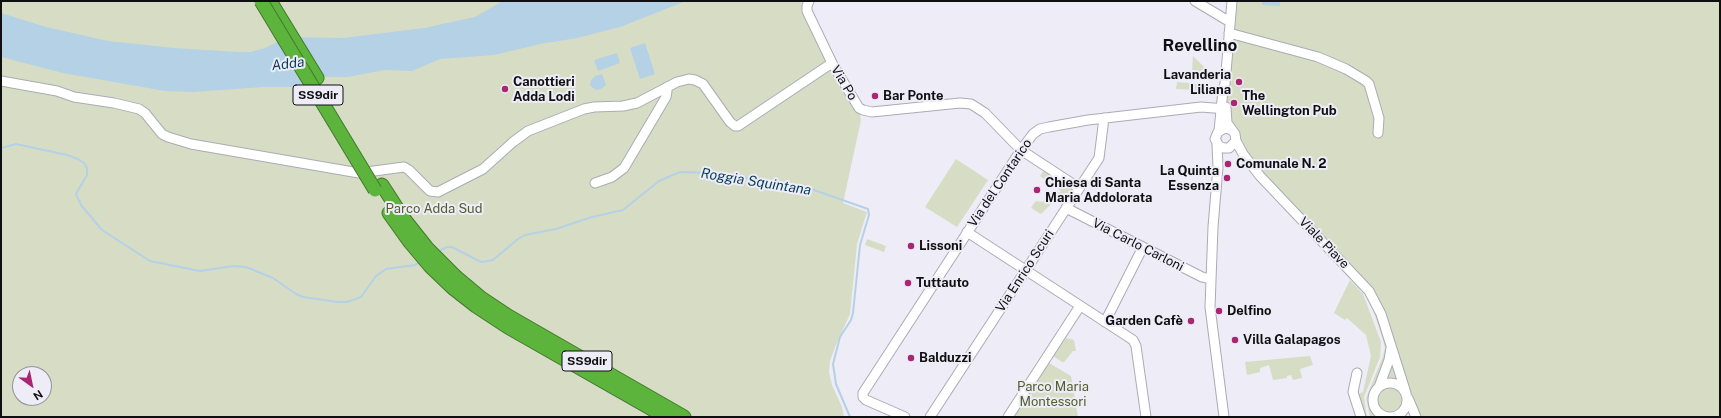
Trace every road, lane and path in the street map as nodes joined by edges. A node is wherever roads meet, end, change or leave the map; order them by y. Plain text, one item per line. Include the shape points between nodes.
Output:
1 (260, 1) edge
2 (270, 1) edge
3 (809, 1) edge
4 (1195, 1) edge
5 (1232, 1) edge
6 (1230, 22) junction
7 (1229, 32) junction
8 (832, 63) junction
9 (1, 81) edge
10 (667, 87) junction
11 (1224, 109) junction
12 (1104, 118) junction
13 (1232, 130) junction
14 (1219, 131) junction
15 (1378, 133) dead end
16 (1217, 144) junction
17 (1231, 145) junction
18 (1021, 150) junction
19 (1218, 167) junction
20 (595, 183) dead end
21 (378, 187) junction
22 (1079, 188) junction
23 (1066, 208) junction
24 (967, 232) junction
25 (1143, 248) junction
26 (1026, 271) junction
27 (1210, 279) junction
28 (483, 305) junction
29 (1080, 306) junction
30 (1105, 322) junction
31 (1390, 341) junction
32 (1356, 373) dead end
33 (1379, 387) junction
34 (1407, 395) junction
35 (1377, 413) edge
36 (666, 416) edge
37 (1397, 416) edge
38 (684, 417) edge
39 (905, 417) edge
40 (930, 417) edge
41 (1008, 417) edge
42 (1146, 417) edge
43 (1224, 417) edge
44 (1361, 417) edge
45 (1415, 417) edge

1 - 21 highway, SS9dir, bridge
2 - 21 highway, SS9dir
3 - 8 street, Via Po via 807,8
4 - 6 street
5 - 6 street
6 - 7 street
7 - 11 street
7 - 15 street via 1318,57 1366,81 1379,118
8 - 10 street via 738,126 730,122 700,82 683,80
8 - 18 street, Via Po via 859,108 863,110 872,112 971,104 981,109
9 - 10 street via 139,109 168,138 191,144 358,173 404,167 430,191 438,192 483,169 513,142 535,128 588,108 637,103
10 - 20 street via 666,97 624,168 612,177
11 - 12 street, Via del Contarico via 1201,107
11 - 13 street
11 - 14 street
12 - 18 street, Via del Contarico via 1040,130 1030,137
12 - 22 street, Via Enrico Scuri via 1099,158
13 - 14 street via 1225,128
13 - 17 street via 1235,135
14 - 16 street via 1216,137
16 - 17 street via 1222,148
16 - 19 street
17 - 19 street
17 - 31 street, Viale Piave via 1243,154 1269,185 1367,287 1378,306
18 - 22 street
18 - 24 street, Via del Contarico
19 - 27 street
21 - 28 highway, SS9dir via 396,223 453,288
22 - 23 street, Via Enrico Scuri
23 - 25 street, Via Carlo Carloni
23 - 26 street, Via Enrico Scuri
24 - 26 street
24 - 39 street, Via del Contarico via 864,391 863,397 866,400
25 - 27 street, Via Carlo Carloni
25 - 30 street
26 - 29 street
26 - 40 street, Via Enrico Scuri
27 - 43 street via 1211,317
28 - 36 highway, SS9dir
28 - 38 highway, SS9dir
29 - 30 street
29 - 41 street
30 - 42 street via 1134,341
31 - 33 street, Viale Piave via 1390,355
31 - 34 street, Viale Piave
32 - 44 street via 1353,392
33 - 34 street via 1388,382 1394,383 1403,388
33 - 35 street, Viale Piave via 1373,397
34 - 37 street via 1406,407
34 - 45 street, Viale Piave
35 - 37 street, Viale Piave
37 - 45 street, Viale Piave

